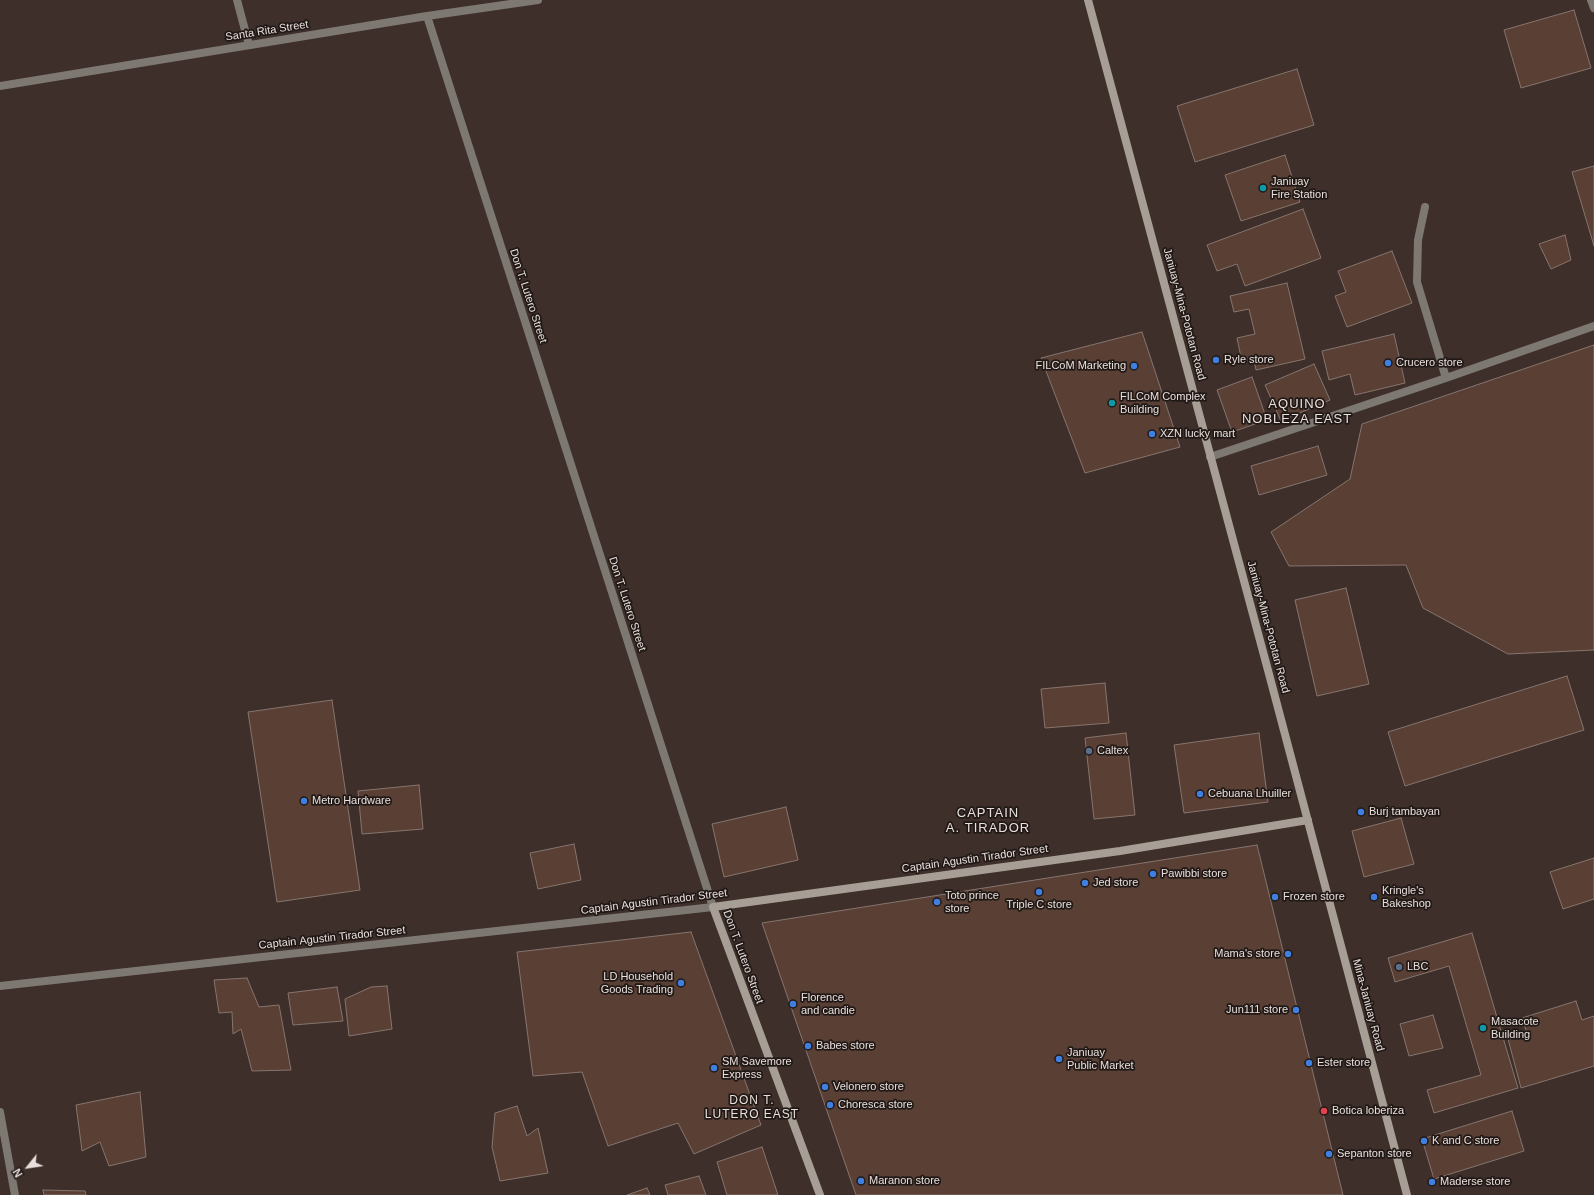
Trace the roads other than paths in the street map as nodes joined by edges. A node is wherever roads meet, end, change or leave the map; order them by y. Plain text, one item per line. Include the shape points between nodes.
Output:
1 (237, 0) edge
2 (538, 0) edge
3 (1088, 0) edge
4 (1591, 0) edge
5 (528, 1) edge
6 (1594, 8) edge
7 (426, 16) junction
8 (249, 45) junction
9 (0, 86) edge
10 (1425, 207) dead end
11 (1594, 326) edge
12 (1446, 378) junction
13 (1210, 457) junction
14 (1308, 820) junction
15 (713, 906) junction
16 (0, 986) edge
17 (0, 1112) edge
18 (15, 1195) edge
19 (820, 1195) edge
20 (1407, 1195) edge

1 - 8 street
2 - 5 street, Santa Rita Street
3 - 13 main road, Janiuay-Mina-Pototan Road
4 - 6 street
5 - 7 street, Santa Rita Street
7 - 8 street, Santa Rita Street
7 - 15 street, Don T. Lutero Street
8 - 9 street, Santa Rita Street
10 - 12 street via 1418,240 1417,282
11 - 12 street
12 - 13 street
13 - 14 main road, Janiuay-Mina-Pototan Road
14 - 15 main road, Captain Agustin Tirador Street via 1120,850
14 - 20 main road, Mina-Janiuay Road
15 - 16 street, Captain Agustin Tirador Street
15 - 19 main road, Don T. Lutero Street
17 - 18 street

